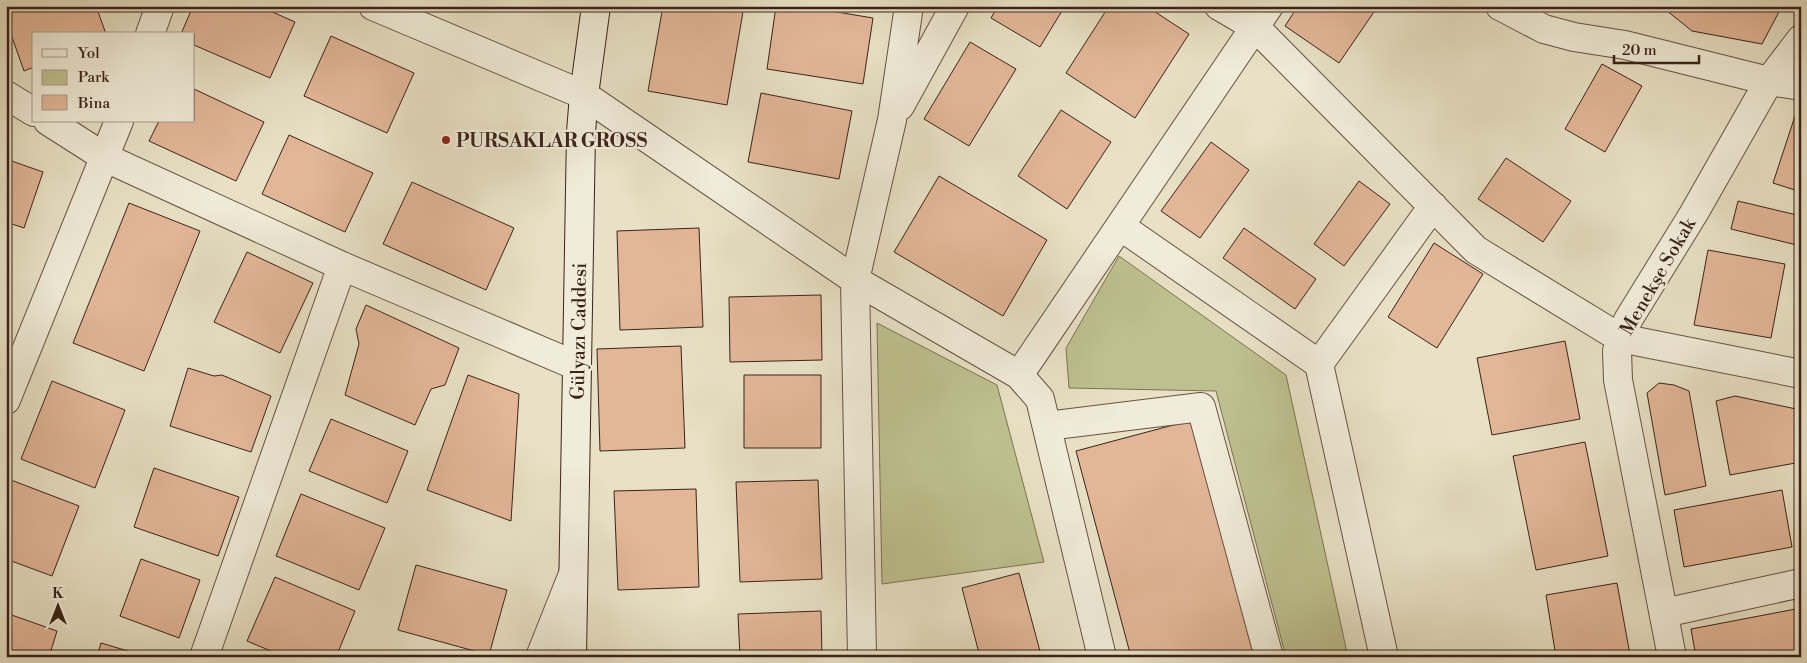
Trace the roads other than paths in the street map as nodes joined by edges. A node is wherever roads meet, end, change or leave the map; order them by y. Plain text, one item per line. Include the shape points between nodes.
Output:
1 (160, 6) edge
2 (373, 6) edge
3 (596, 6) edge
4 (908, 6) edge
5 (955, 6) edge
6 (1219, 6) edge
7 (1500, 6) edge
8 (1262, 17) edge
9 (151, 32) edge
10 (1801, 40) edge
11 (1769, 81) junction
12 (1801, 86) edge
13 (6, 95) edge
14 (584, 95) junction
15 (32, 111) edge
16 (892, 120) junction
17 (50, 122) edge
18 (119, 122) edge
19 (106, 158) junction
20 (1433, 206) junction
21 (1120, 226) junction
22 (342, 266) junction
23 (855, 280) junction
24 (1620, 338) junction
25 (1319, 364) junction
26 (577, 366) junction
27 (1801, 374) edge
28 (1019, 375) junction
29 (6, 400) edge
30 (1047, 426) junction
31 (574, 573) junction
32 (1801, 583) edge
33 (1664, 613) junction
34 (204, 657) edge
35 (540, 657) edge
36 (572, 657) edge
37 (862, 657) edge
38 (1102, 657) edge
39 (1269, 657) edge
40 (1384, 657) edge
41 (1672, 657) edge

1 - 9 street
2 - 14 street
3 - 14 street, Gülyazı Caddesi
4 - 16 street
5 - 16 street
6 - 8 street
7 - 11 street via 1544,29
8 - 20 street
8 - 21 street
10 - 11 street, Menekşe Sokak
11 - 12 street
11 - 24 street, Menekşe Sokak
13 - 15 street
14 - 23 street
14 - 26 street, Gülyazı Caddesi
16 - 23 street
17 - 19 street
18 - 19 street
19 - 22 street
19 - 29 street
20 - 24 street via 1476,250
20 - 25 street
21 - 25 street
21 - 28 street
22 - 26 street
22 - 34 street
23 - 28 street
23 - 37 street
24 - 27 street
24 - 33 street, Menekşe Sokak via 1618,380
25 - 40 street
26 - 31 street, Gülyazı Caddesi
28 - 30 street via 1040,399
30 - 38 street
30 - 39 street via 1201,407
31 - 35 street
31 - 36 street, Gülyazı Caddesi
32 - 33 street
33 - 41 street, Menekşe Sokak

